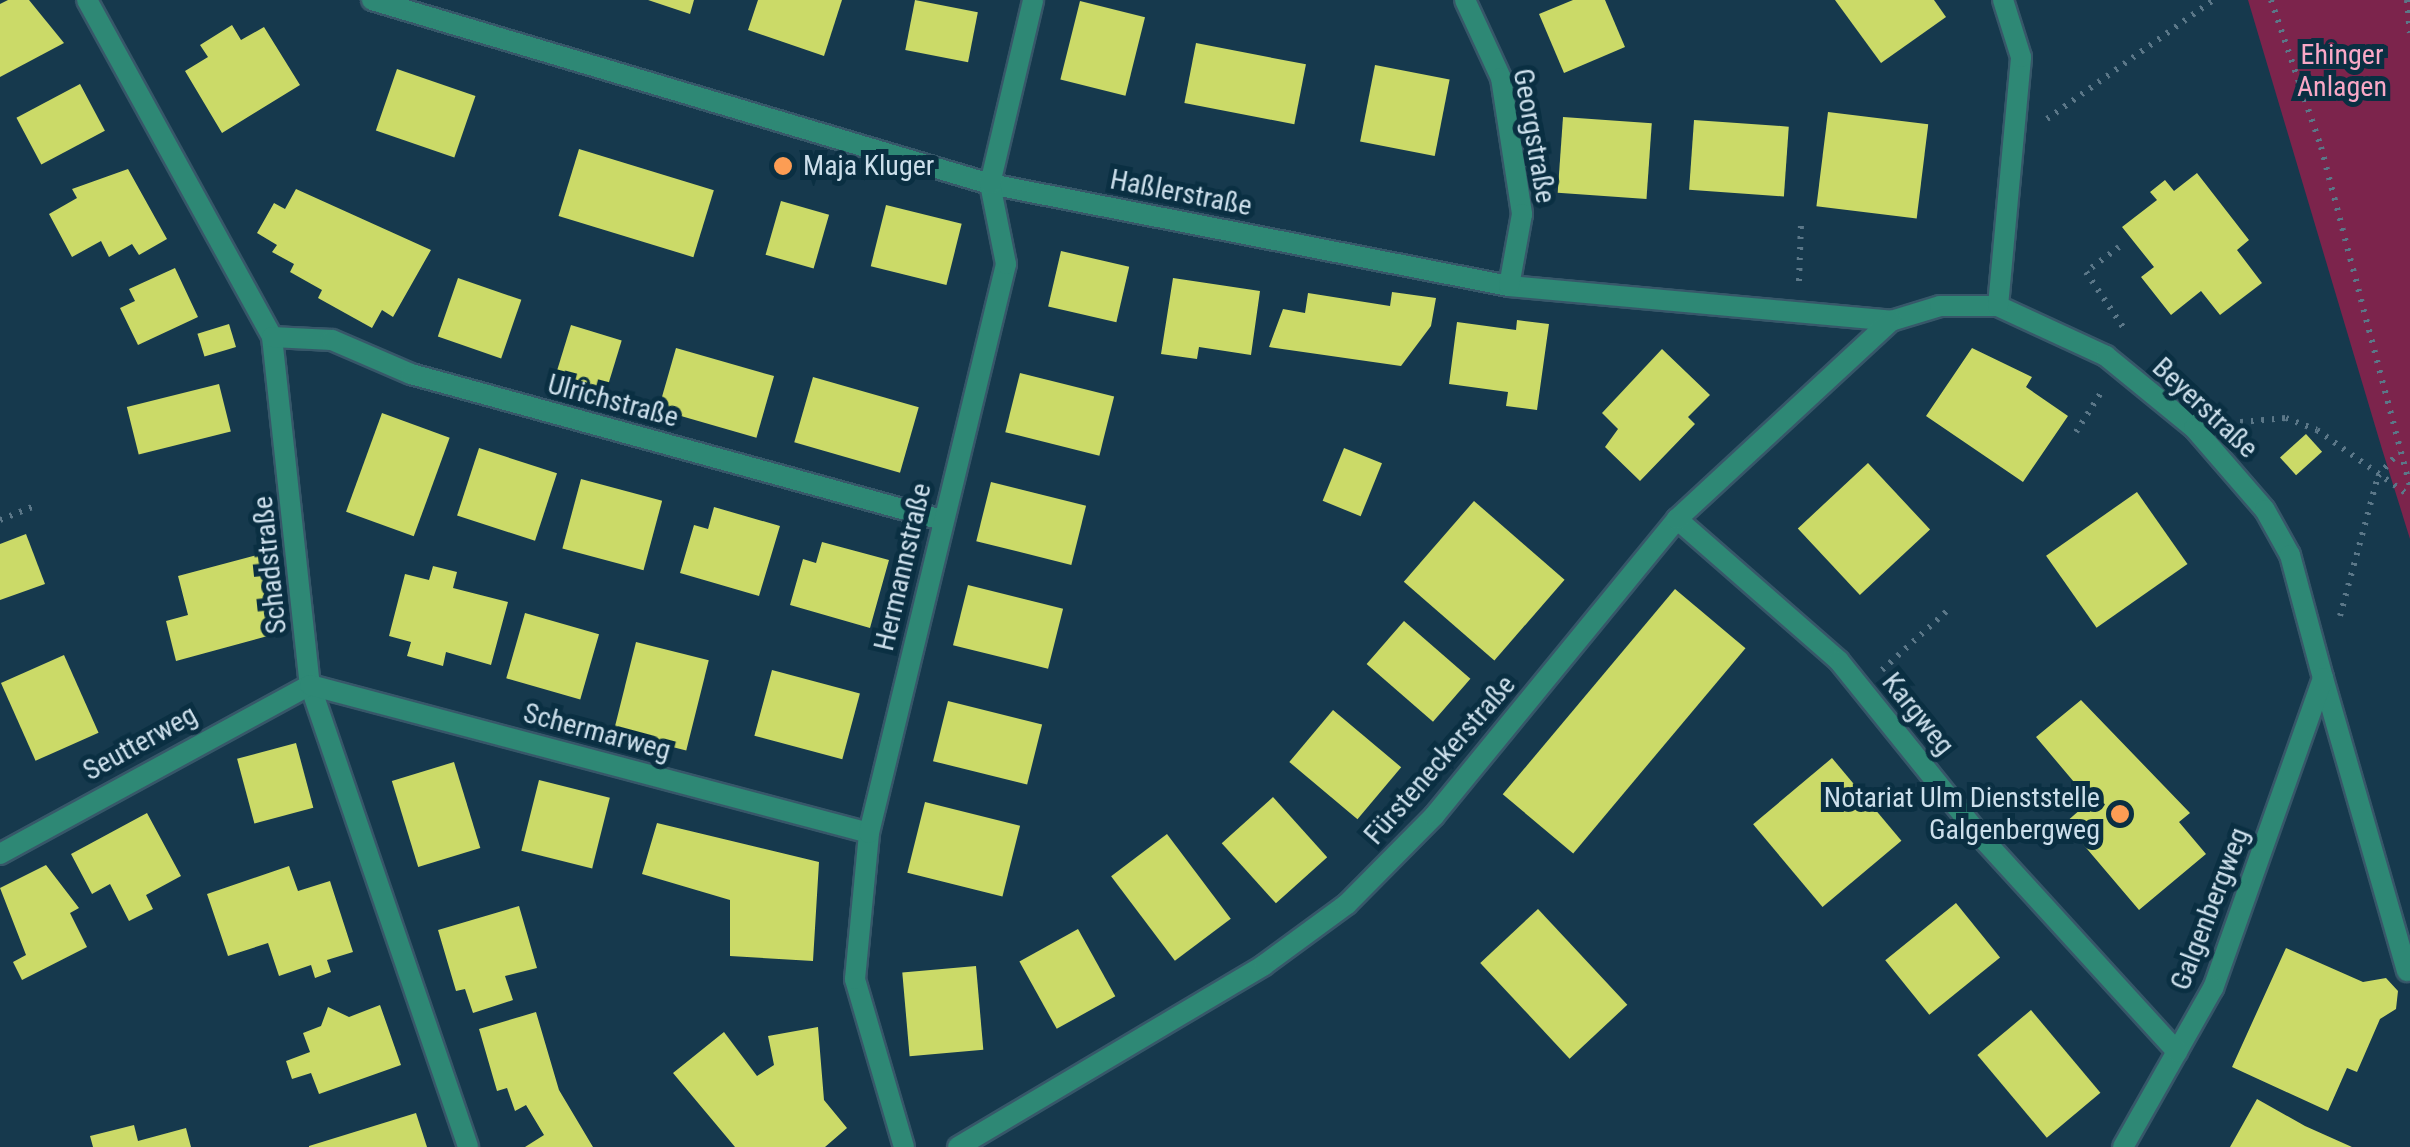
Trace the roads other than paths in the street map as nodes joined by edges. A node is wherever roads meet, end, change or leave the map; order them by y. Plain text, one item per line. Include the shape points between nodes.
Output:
1 (87, 0) edge
2 (372, 0) edge
3 (1033, 0) edge
4 (1465, 0) edge
5 (2004, 0) edge
6 (990, 184) junction
7 (1509, 286) junction
8 (1998, 306) junction
9 (1891, 321) junction
10 (272, 337) junction
11 (942, 520) junction
12 (1678, 520) junction
13 (2323, 678) junction
14 (310, 684) junction
15 (869, 833) junction
16 (0, 854) edge
17 (2407, 971) dead end
18 (2177, 1052) junction
19 (468, 1147) edge
20 (904, 1147) edge
21 (958, 1147) edge
22 (2123, 1147) edge

1 - 10 street, Schadstraße
2 - 6 street, Haßlerstraße
3 - 6 street, Hermannstraße
4 - 7 street, Georgstraße via 1502,78 1522,214
5 - 8 street via 2021,56
6 - 7 street, Haßlerstraße
6 - 11 street, Hermannstraße via 1006,264
7 - 9 street, Haßlerstraße
8 - 9 street, Haßlerstraße via 1940,306
8 - 13 street, Beyerstraße via 2047,322 2119,366 2194,428 2264,510 2290,556
9 - 12 street, Fürsteneckerstraße
10 - 11 street, Ulrichstraße via 332,340 411,374
10 - 14 street, Schadstraße
11 - 15 street, Hermannstraße
12 - 18 street, Kargweg via 1862,688 1981,837
12 - 21 street, Fürsteneckerstraße via 1434,816 1347,904 1264,965
13 - 17 street, Beyerstraße
13 - 18 street, Galgenbergweg via 2213,988
14 - 15 street, Schermarweg
14 - 16 street, Seutterweg
14 - 19 street, Schadstraße
15 - 20 street, Hermannstraße via 855,979
18 - 22 street, Galgenbergweg

